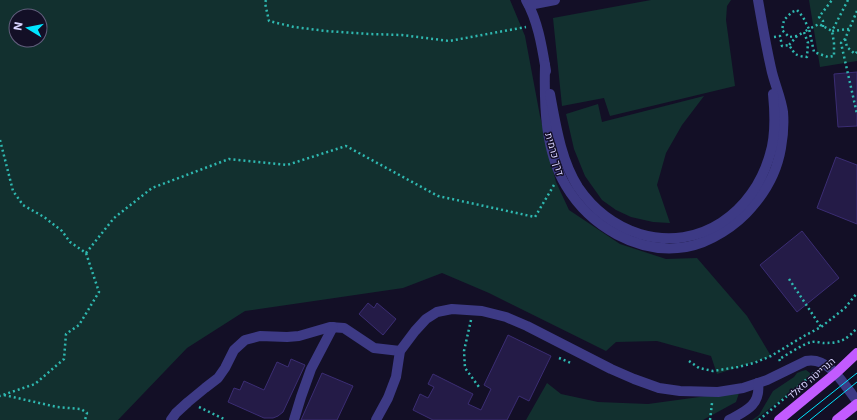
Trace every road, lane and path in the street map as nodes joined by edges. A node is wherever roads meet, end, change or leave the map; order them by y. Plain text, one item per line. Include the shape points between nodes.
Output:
1 (266, 0) edge
2 (555, 0) edge
3 (758, 0) edge
4 (832, 0) edge
5 (848, 0) edge
6 (527, 3) edge
7 (857, 11) edge
8 (536, 25) junction
9 (823, 27) junction
10 (849, 28) junction
11 (809, 29) junction
12 (832, 30) junction
13 (804, 32) junction
14 (798, 36) junction
15 (845, 38) junction
16 (789, 45) junction
17 (782, 46) dead end
18 (857, 52) edge
19 (545, 65) junction
20 (771, 70) junction
21 (857, 114) edge
22 (0, 140) edge
23 (560, 174) junction
24 (86, 253) junction
25 (788, 280) dead end
26 (857, 293) edge
27 (472, 310) junction
28 (333, 327) junction
29 (821, 327) junction
30 (857, 328) edge
31 (400, 351) junction
32 (857, 353) edge
33 (558, 358) dead end
34 (688, 361) dead end
35 (570, 363) dead end
36 (782, 363) dead end
37 (825, 364) junction
38 (836, 373) junction
39 (758, 383) junction
40 (479, 387) dead end
41 (4, 395) junction
42 (0, 396) edge
43 (713, 399) dead end
44 (857, 401) edge
45 (188, 402) junction
46 (857, 404) edge
47 (85, 420) edge
48 (171, 420) edge
49 (226, 420) edge
50 (294, 420) edge
51 (376, 420) edge
52 (710, 420) edge
53 (729, 420) edge
54 (759, 420) edge
55 (779, 420) edge
56 (837, 420) edge

1 - 8 path via 269,21 326,31 402,35 448,41
2 - 6 street
3 - 20 street, דרך כרמית
4 - 9 path via 819,17 823,21
5 - 12 path
6 - 8 street, דרך כרמית
7 - 10 path
8 - 19 street, דרך כרמית
9 - 11 path via 818,24
9 - 12 path
10 - 12 path
10 - 15 path
11 - 12 path via 814,52 828,57 834,56
11 - 13 path
11 - 14 path via 798,10 792,12 784,20 782,30 789,37
13 - 14 path
13 - 16 path via 808,43 807,57 795,55
14 - 16 path
15 - 18 path via 847,47 855,54
15 - 21 path via 841,43
16 - 17 path
19 - 20 street, דרך כרמית via 564,157 579,188 597,208 621,226 663,238 678,238 703,232 734,213 755,189 774,139
19 - 23 street, דרך כרמית via 546,117 554,158
20 - 23 street, דרך כרמית via 783,113 781,149 777,166 769,185 747,213 704,242 686,247 646,246 612,232 576,201
22 - 24 path via 13,191 23,205 44,217 70,242
23 - 24 path via 535,217 438,196 346,146 287,165 229,159 152,188 114,218
24 - 41 path via 99,292 80,325 66,334 64,358 35,384
25 - 29 path
26 - 29 path
27 - 31 street via 452,309 437,312 426,319
27 - 39 street via 506,316 611,369 659,388 718,392
27 - 40 path via 464,351 465,368
28 - 31 street via 344,328 374,348
28 - 45 street via 287,338 260,336 245,340 234,350 218,378
28 - 50 street via 311,369
29 - 34 path via 754,363 713,371 699,368
30 - 36 path via 846,339 813,342 802,346 779,359
31 - 51 street via 396,377
32 - 38 main road, הנרייטה סאלד
33 - 35 path
37 - 38 street
37 - 39 street via 814,360 806,361
37 - 54 path
38 - 44 street
38 - 55 main road, הנרייטה סאלד
39 - 53 street via 759,390 754,404
41 - 42 path
41 - 47 path via 58,407 81,409 87,413
43 - 52 path
45 - 48 street
45 - 49 path
46 - 56 main road

